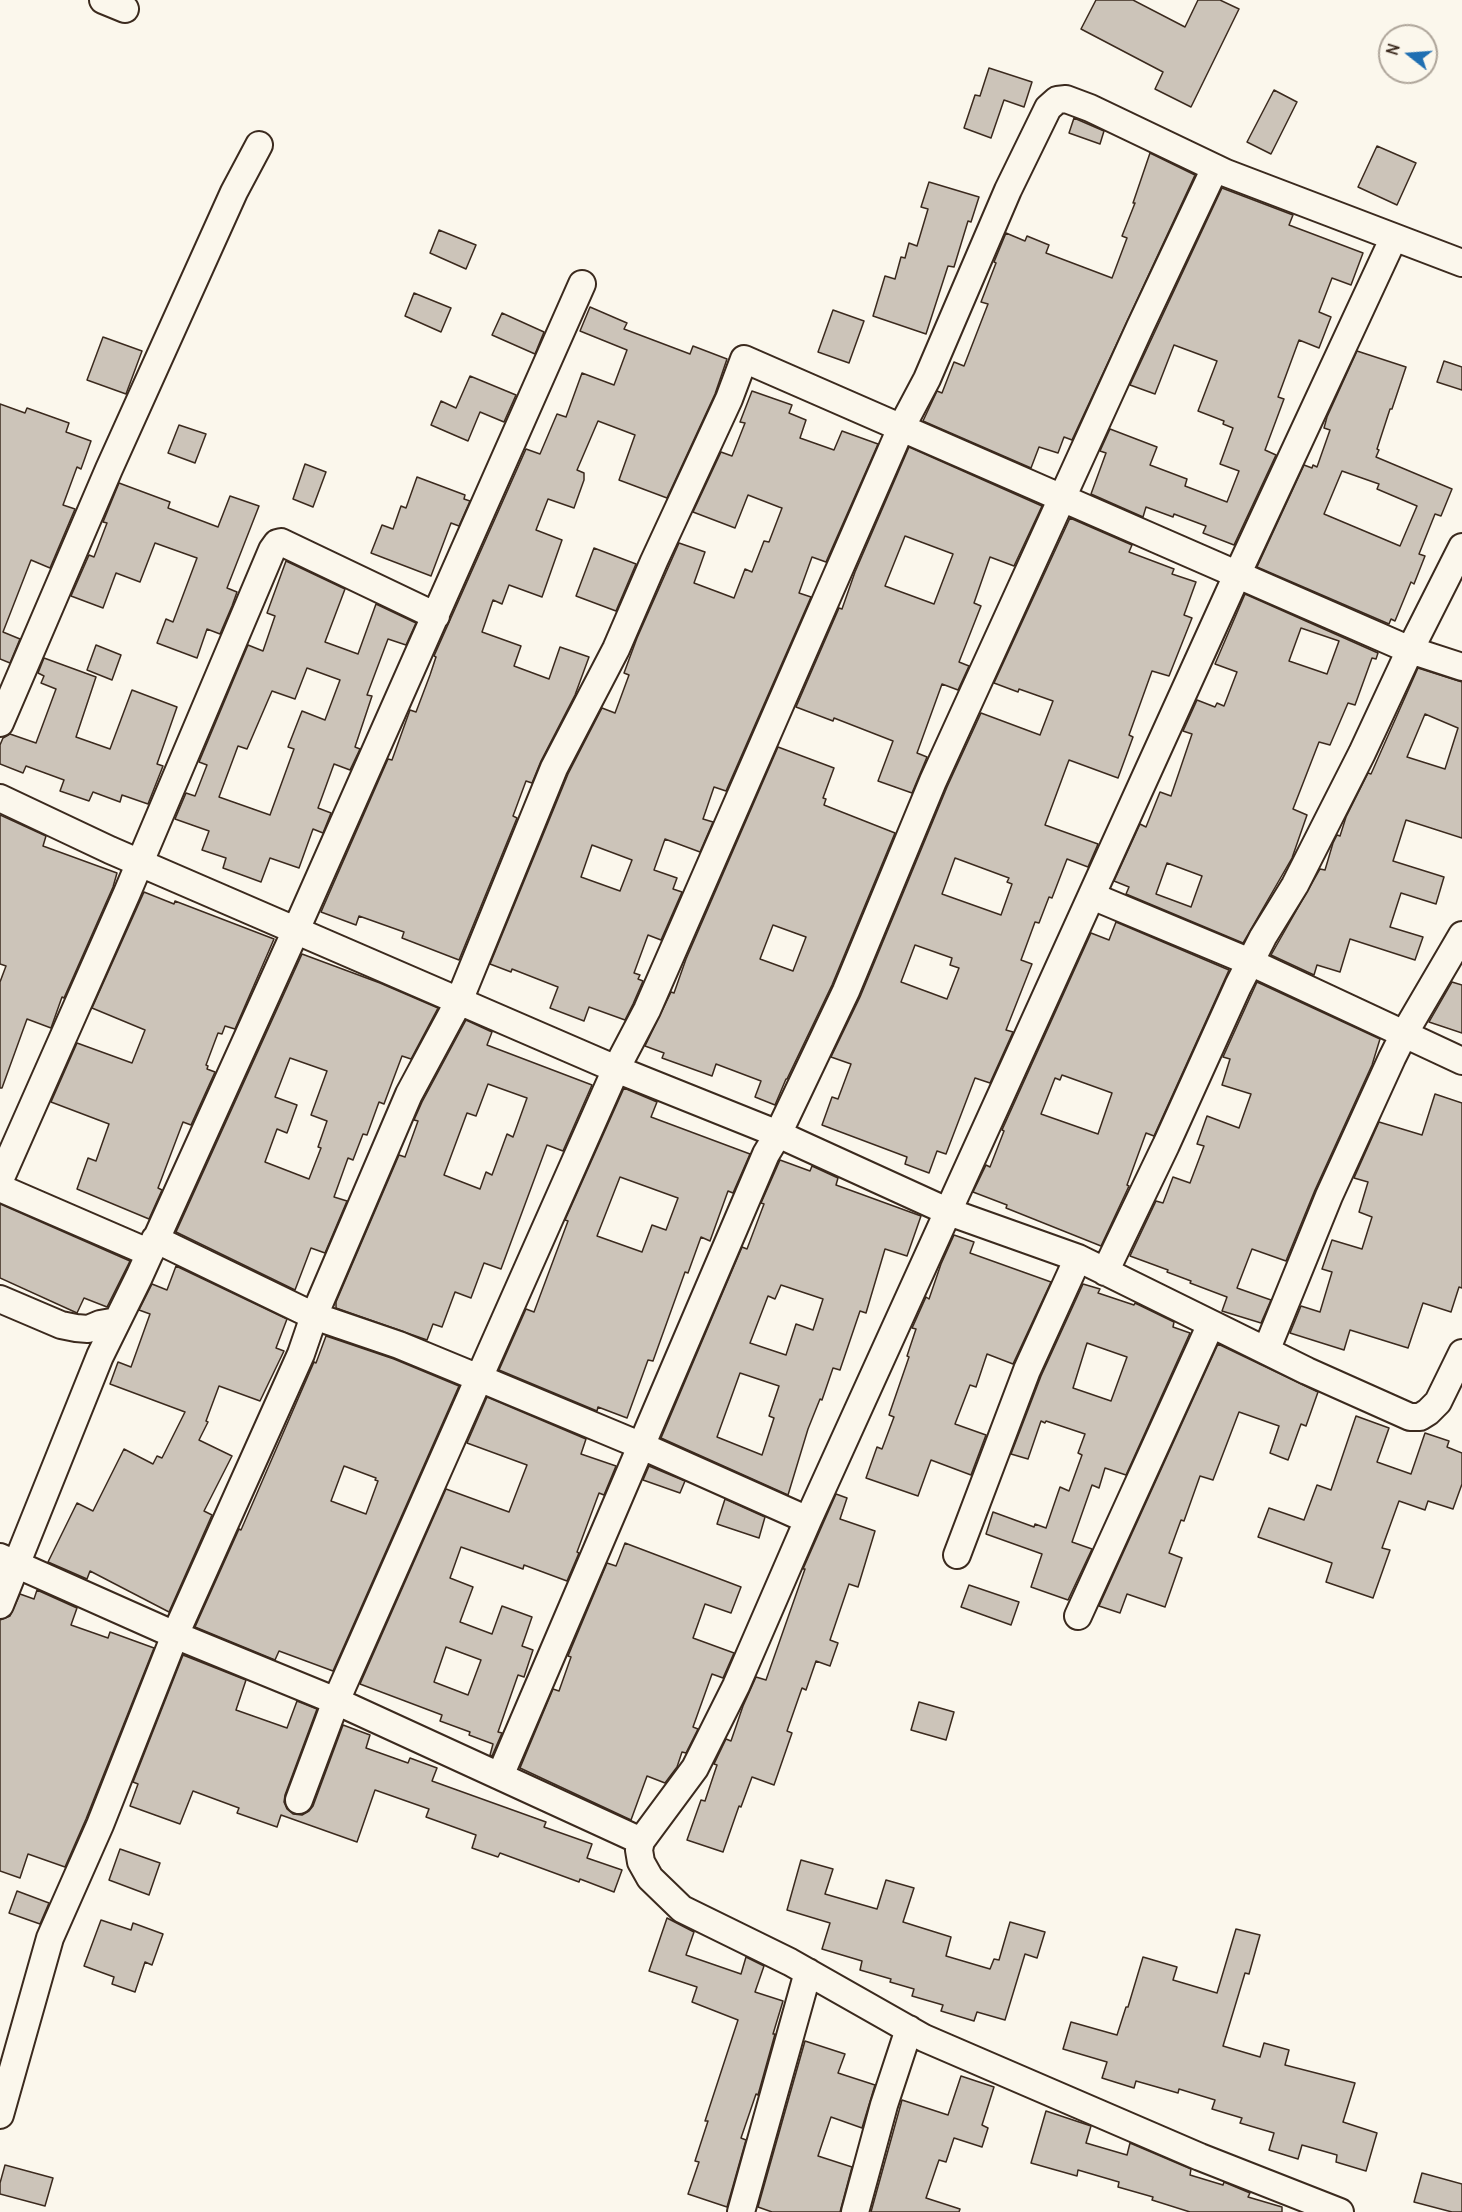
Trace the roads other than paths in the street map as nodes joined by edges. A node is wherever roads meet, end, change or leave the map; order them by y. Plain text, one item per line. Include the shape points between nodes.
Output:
1 (259, 145) dead end
2 (1215, 168) junction
3 (1394, 237) junction
4 (1462, 263) edge
5 (582, 284) dead end
6 (901, 428) junction
7 (1062, 497) junction
8 (1462, 546) edge
9 (1237, 575) junction
10 (436, 616) junction
11 (1410, 650) junction
12 (1462, 667) edge
13 (0, 723) edge
14 (0, 798) edge
15 (140, 863) junction
16 (1092, 896) junction
17 (296, 930) junction
18 (1462, 935) edge
19 (1250, 962) junction
20 (459, 1001) junction
21 (1404, 1034) junction
22 (1462, 1061) edge
23 (616, 1069) junction
24 (778, 1134) junction
25 (0, 1180) edge
26 (0, 1188) edge
27 (949, 1212) junction
28 (152, 1246) junction
29 (1078, 1258) junction
30 (1105, 1272) junction
31 (0, 1299) edge
32 (314, 1316) junction
33 (117, 1322) junction
34 (1211, 1324) junction
35 (1266, 1351) junction
36 (1462, 1353) edge
37 (479, 1378) junction
38 (642, 1446) junction
39 (808, 1520) junction
40 (957, 1555) dead end
41 (9, 1561) edge
42 (0, 1605) edge
43 (1078, 1616) dead end
44 (175, 1635) junction
45 (336, 1701) junction
46 (500, 1776) junction
47 (299, 1800) dead end
48 (641, 1841) junction
49 (808, 1972) junction
50 (909, 2030) junction
51 (0, 2115) edge
52 (741, 2212) edge
53 (855, 2212) edge
54 (1340, 2212) edge

1 - 13 street via 109,469
2 - 3 street
2 - 6 street via 1090,108 1066,99 1051,104 1008,190 927,379
2 - 7 street
3 - 4 street
3 - 9 street
5 - 10 street
6 - 7 street
6 - 20 street via 744,359 616,649 554,768
6 - 23 street via 647,1010
7 - 9 street
7 - 24 street via 933,781 846,991
8 - 11 street
9 - 11 street
9 - 16 street
10 - 15 street via 277,543
10 - 17 street
11 - 12 street
11 - 19 street via 1300,875
14 - 15 street
15 - 17 street
15 - 25 street
16 - 19 street
16 - 27 street
17 - 20 street
17 - 28 street
18 - 21 street
19 - 21 street
19 - 30 street
20 - 23 street
20 - 32 street via 409,1094
21 - 22 street
21 - 35 street via 1329,1196
23 - 24 street
23 - 37 street
24 - 27 street
24 - 38 street via 765,1154
26 - 28 street
27 - 29 street
27 - 39 street
28 - 32 street
28 - 33 street
29 - 30 street
29 - 40 street via 1027,1370
30 - 34 street
31 - 33 street via 76,1328
32 - 37 street
32 - 44 street via 301,1354
33 - 41 street
34 - 35 street
34 - 43 street
35 - 36 street via 1410,1417 1420,1418 1438,1402
37 - 38 street
37 - 45 street
38 - 39 street
38 - 46 street
39 - 48 street via 736,1686 695,1768
41 - 42 street
41 - 44 street
44 - 45 street
44 - 51 street via 100,1825 50,1938
45 - 46 street
45 - 47 street
46 - 48 street
48 - 49 street via 641,1862 650,1878 682,1908
49 - 50 street
49 - 52 street
50 - 53 street
50 - 54 street via 1189,2152

